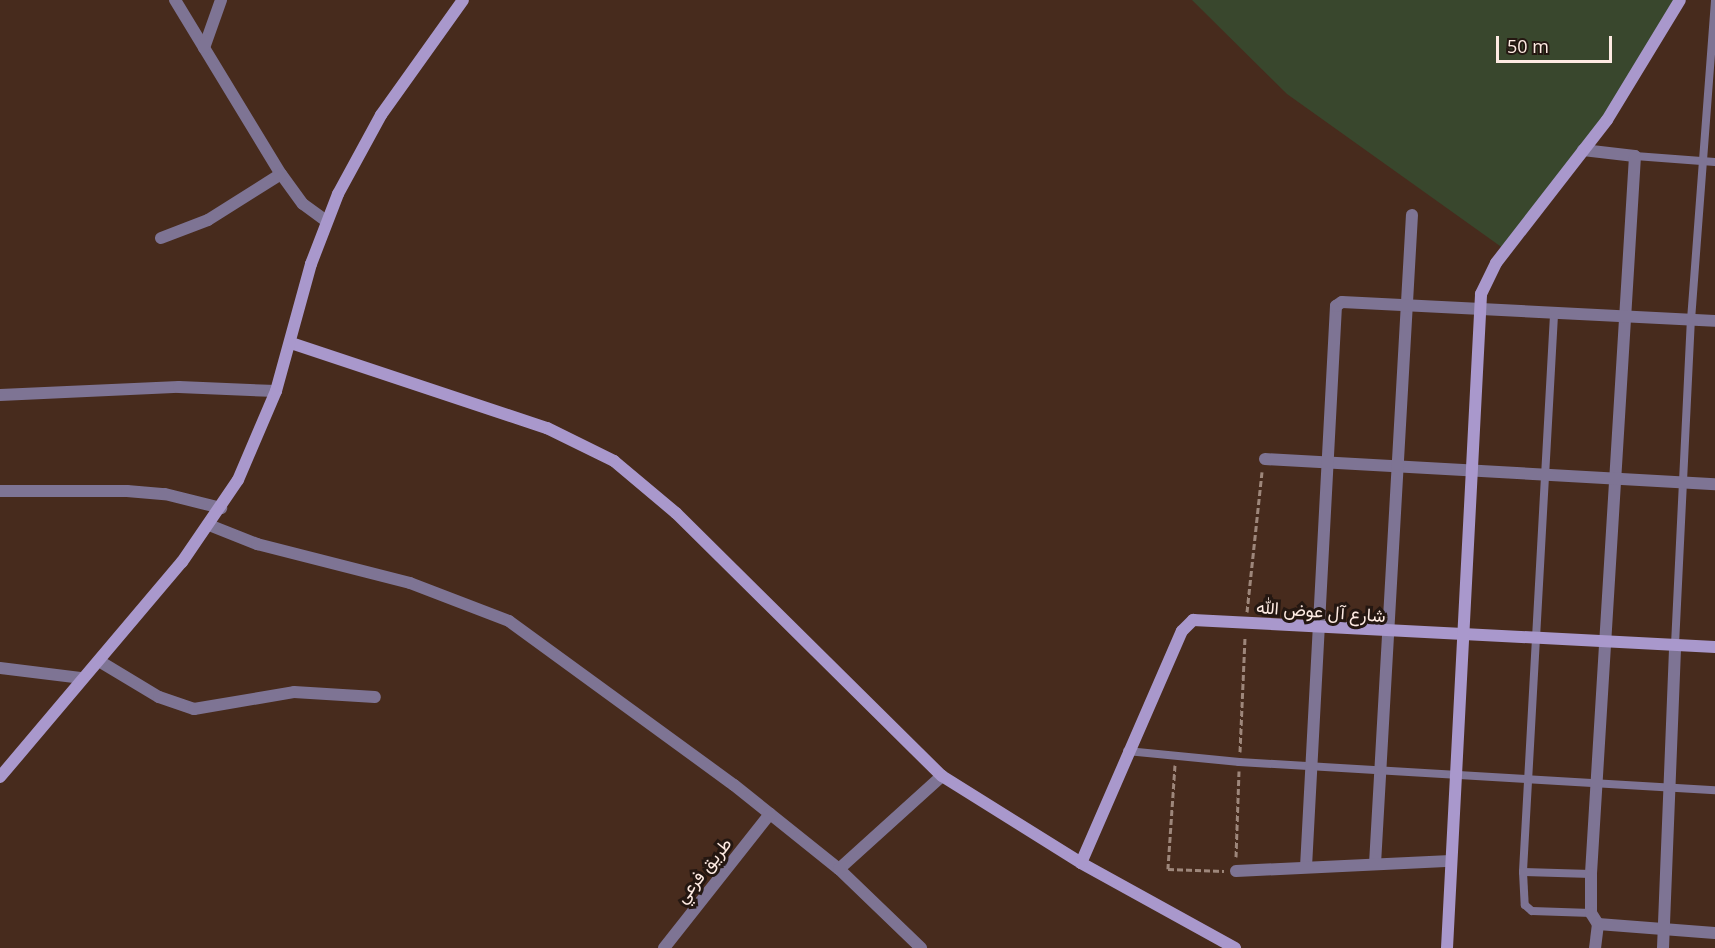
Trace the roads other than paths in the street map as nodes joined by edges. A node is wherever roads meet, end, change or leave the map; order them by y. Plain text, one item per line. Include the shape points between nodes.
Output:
1 (175, 0) edge
2 (221, 0) edge
3 (463, 0) edge
4 (1680, 0) edge
5 (1715, 0) edge
6 (204, 48) junction
7 (1583, 150) junction
8 (1635, 156) junction
9 (1701, 161) junction
10 (1715, 162) edge
11 (281, 174) junction
12 (1412, 215) dead end
13 (326, 221) junction
14 (161, 238) dead end
15 (1407, 306) junction
16 (1480, 310) junction
17 (1554, 315) junction
18 (1624, 317) junction
19 (1691, 320) junction
20 (1715, 321) edge
21 (291, 343) junction
22 (276, 391) junction
23 (0, 395) edge
24 (1265, 459) road end
25 (1327, 462) junction
26 (1398, 467) junction
27 (1472, 471) junction
28 (1545, 474) junction
29 (1613, 478) junction
30 (1685, 482) junction
31 (1715, 484) edge
32 (0, 491) edge
33 (221, 508) junction
34 (210, 525) junction
35 (1319, 629) junction
36 (1389, 633) junction
37 (1465, 635) junction
38 (1536, 637) junction
39 (1606, 639) junction
40 (1675, 645) junction
41 (1715, 647) edge
42 (99, 661) junction
43 (0, 668) edge
44 (82, 678) junction
45 (375, 697) dead end
46 (1127, 751) junction
47 (1310, 765) junction
48 (1382, 770) junction
49 (1458, 775) junction
50 (942, 776) junction
51 (0, 777) edge
52 (1529, 778) junction
53 (1597, 782) junction
54 (1668, 786) junction
55 (1715, 790) edge
56 (770, 814) junction
57 (1451, 861) junction
58 (1082, 863) junction
59 (1374, 864) junction
60 (1305, 867) junction
61 (839, 869) junction
62 (1236, 871) road end
63 (1523, 872) junction
64 (1591, 874) junction
65 (1591, 913) junction
66 (1598, 924) junction
67 (1664, 931) junction
68 (1715, 933) edge
69 (664, 948) edge
70 (921, 948) edge
71 (1236, 948) edge
72 (1447, 948) edge
73 (1595, 948) edge
74 (1663, 948) edge

1 - 6 street
2 - 6 street
3 - 13 street via 381,115
4 - 7 street via 1607,120
5 - 9 lane
6 - 11 street
7 - 8 street
7 - 16 street via 1496,263 1484,286
8 - 9 lane
8 - 18 street
9 - 10 lane
9 - 19 lane
11 - 13 street via 303,204
11 - 14 street via 208,220
12 - 15 street
13 - 21 street
15 - 16 street
15 - 25 street via 1342,302 1335,308
15 - 26 street
16 - 17 street
16 - 27 street
17 - 18 street
17 - 28 lane
18 - 19 street
18 - 29 street
19 - 20 street
19 - 30 lane
21 - 22 street
21 - 50 street via 547,428 614,461 676,513
22 - 23 street via 179,387
22 - 33 street via 247,464
24 - 25 street
25 - 26 street
25 - 35 street
26 - 27 street
26 - 36 street
27 - 28 street
27 - 37 street
28 - 29 street
28 - 38 lane
29 - 30 street
29 - 39 street
30 - 31 street
30 - 40 lane
32 - 33 street via 135,491
33 - 34 street
34 - 42 street
34 - 56 street via 257,544 410,583 503,618
35 - 36 street, شارع آل عوض الله
35 - 46 street, شارع آل عوض الله via 1197,620 1185,626
35 - 47 street
36 - 37 street, شارع آل عوض الله
36 - 48 street
37 - 38 street, شارع آل عوض الله
37 - 49 street
38 - 39 street, شارع آل عوض الله
38 - 52 lane
39 - 40 street, شارع آل عوض الله
39 - 53 street
40 - 41 street, شارع آل عوض الله
40 - 54 street
42 - 44 street
42 - 45 street via 159,697 187,708 294,692
43 - 44 street
44 - 51 street
46 - 47 lane
46 - 58 street, شارع آل عوض الله
47 - 48 lane
47 - 60 street
48 - 49 lane
48 - 59 street
49 - 52 lane
49 - 57 street
50 - 58 street
50 - 61 street
52 - 53 lane
52 - 63 lane
53 - 54 lane
53 - 64 street
54 - 55 lane
54 - 67 street
56 - 61 street
56 - 69 street, طريق فرعي
57 - 59 street
57 - 72 street
58 - 71 street
59 - 60 street
60 - 62 street
61 - 70 street
63 - 64 lane
63 - 65 lane via 1525,905 1532,911
64 - 65 street
65 - 66 street
66 - 67 street
66 - 73 street
67 - 68 street
67 - 74 street

